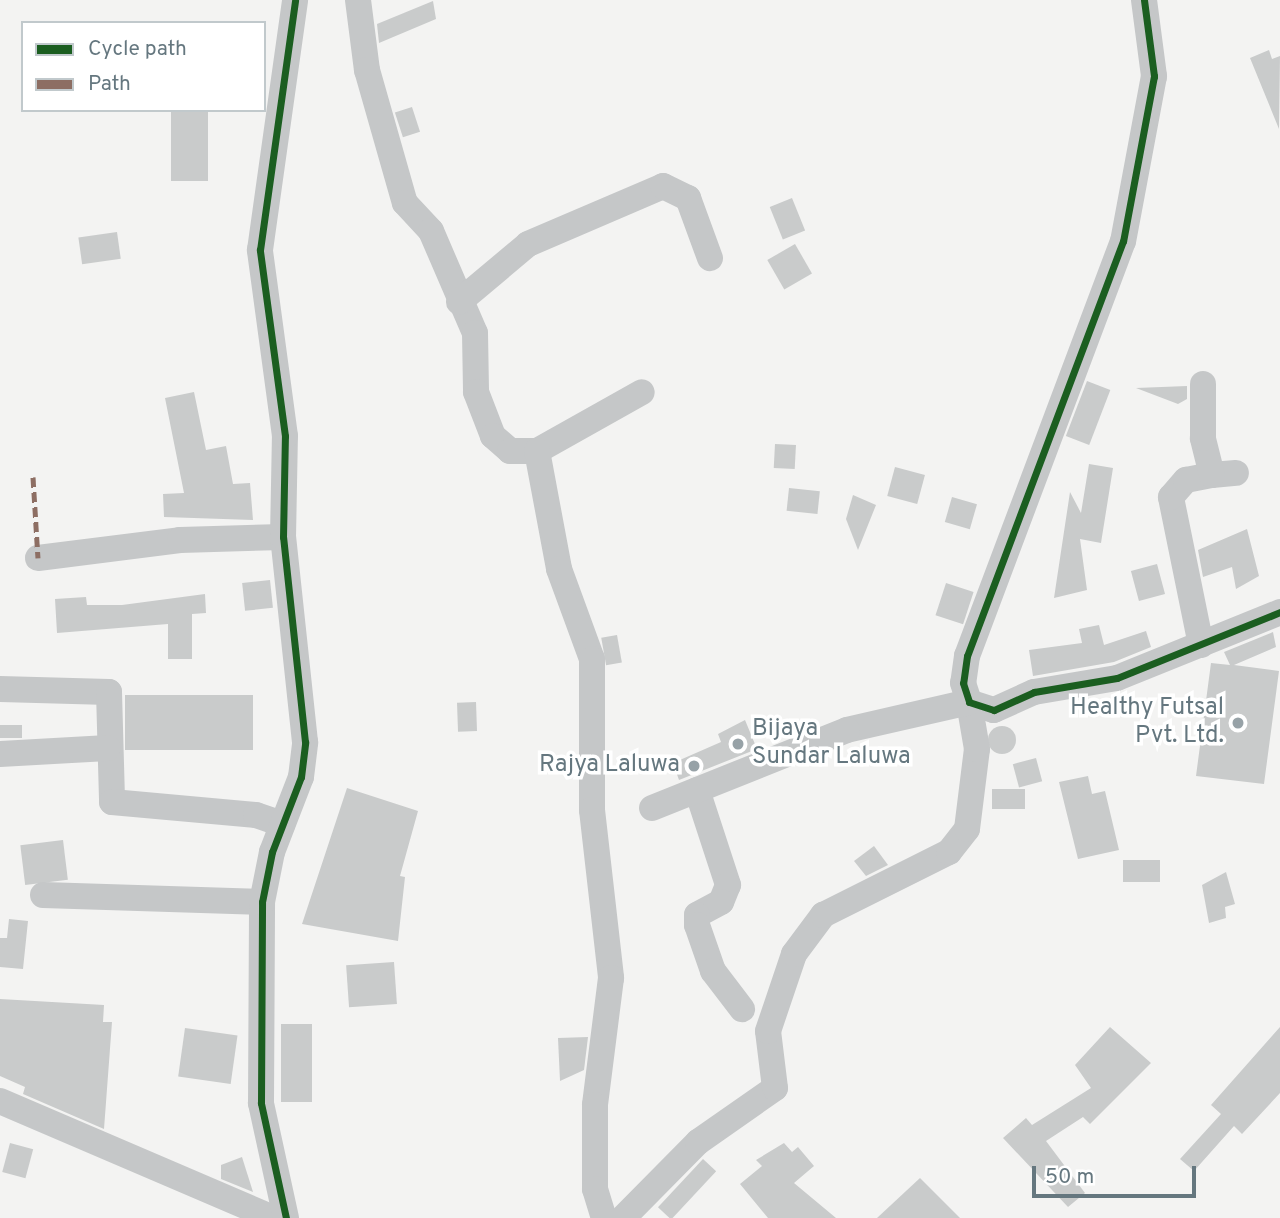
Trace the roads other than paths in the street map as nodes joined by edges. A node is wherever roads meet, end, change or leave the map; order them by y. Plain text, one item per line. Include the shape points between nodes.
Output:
1 (295, 0) edge
2 (358, 0) edge
3 (1144, 0) edge
4 (710, 258) dead end
5 (459, 302) junction
6 (1203, 384) dead end
7 (642, 392) dead end
8 (537, 451) junction
9 (283, 537) junction
10 (38, 558) dead end
11 (1280, 612) edge
12 (1201, 645) junction
13 (0, 690) edge
14 (969, 702) junction
15 (108, 748) junction
16 (0, 754) edge
17 (697, 790) junction
18 (652, 808) dead end
19 (282, 824) junction
20 (43, 895) dead end
21 (262, 902) junction
22 (742, 1009) dead end
23 (0, 1101) edge
24 (273, 1218) edge
25 (286, 1218) edge
26 (604, 1218) edge
27 (623, 1218) edge

1 - 9 street via 260,250 285,436
2 - 5 street via 367,70 405,202 431,231
3 - 14 street via 1154,76 1123,242 967,656 963,683
4 - 5 street via 688,198 663,186 528,244
5 - 8 street via 475,333 477,392 493,436 510,451
6 - 12 street via 1203,438 1224,474 1186,480 1171,497
7 - 8 street
8 - 26 street via 559,569 592,659 592,810 611,978 594,1115 595,1189
9 - 10 street via 180,540
9 - 19 street via 305,742 301,776
11 - 12 street
12 - 14 street via 1116,678 1034,692 994,710
13 - 15 street via 109,692
14 - 17 street via 847,730
14 - 27 street via 977,749 967,829 949,852 823,915 794,954 768,1031 775,1088 698,1142
15 - 16 street
15 - 19 street via 112,802 245,814
17 - 18 street
17 - 22 street via 728,885 720,902 697,915 697,925 713,971
19 - 21 street
20 - 21 street
21 - 25 street via 261,1103
23 - 24 street

